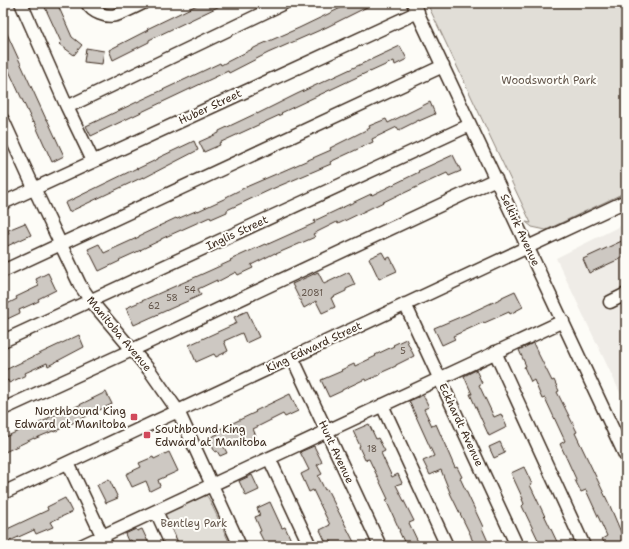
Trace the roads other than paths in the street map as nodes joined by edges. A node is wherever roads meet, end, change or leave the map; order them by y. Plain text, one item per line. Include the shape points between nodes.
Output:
1 (21, 3) edge
2 (87, 3) edge
3 (142, 3) edge
4 (284, 3) edge
5 (416, 8) edge
6 (443, 66) junction
7 (67, 107) junction
8 (3, 120) edge
9 (470, 125) junction
10 (93, 161) junction
11 (496, 179) junction
12 (34, 188) junction
13 (626, 201) edge
14 (3, 203) edge
15 (61, 245) junction
16 (528, 246) junction
17 (3, 272) edge
18 (626, 294) edge
19 (90, 301) junction
20 (610, 302) dead end
21 (404, 304) junction
22 (563, 321) junction
23 (3, 342) edge
24 (132, 350) junction
25 (495, 352) junction
26 (292, 357) junction
27 (439, 378) junction
28 (382, 405) junction
29 (3, 409) edge
30 (178, 411) junction
31 (326, 431) junction
32 (626, 457) edge
33 (269, 458) junction
34 (68, 463) junction
35 (212, 485) junction
36 (3, 493) edge
37 (156, 511) junction
38 (105, 541) edge
39 (81, 546) edge
40 (172, 546) edge
41 (240, 546) edge
42 (310, 546) edge
43 (380, 546) edge
44 (447, 546) edge
45 (517, 546) edge
46 (584, 546) edge

1 - 7 street
2 - 3 street via 95,11 110,16
4 - 7 street
5 - 6 street, Selkirk Avenue
5 - 10 street, Huber Street
6 - 9 street, Selkirk Avenue
6 - 15 street
7 - 10 street
8 - 12 street, Manitoba Avenue
9 - 11 street, Selkirk Avenue
9 - 19 street, Inglis Street
10 - 12 street, Huber Street
11 - 16 street, Selkirk Avenue
11 - 24 street
12 - 14 street, Huber Street
12 - 15 street, Manitoba Avenue
13 - 16 street, King Edward Street
15 - 17 street
15 - 19 street, Manitoba Avenue
16 - 21 street, King Edward Street
16 - 22 street, Selkirk Avenue
18 - 20 street
19 - 23 street, Inglis Street
19 - 24 street, Manitoba Avenue
21 - 26 street, King Edward Street
21 - 27 street, Eckhardt Avenue
22 - 25 street
22 - 32 street, Selkirk Avenue
24 - 29 street
24 - 30 street, Manitoba Avenue via 150,370
25 - 27 street
25 - 46 street
26 - 30 street, King Edward Street
26 - 31 street, Hunt Avenue
27 - 28 street
27 - 45 street, Eckhardt Avenue
28 - 31 street
28 - 44 street
30 - 34 street, King Edward Street
30 - 35 street, Manitoba Avenue
31 - 33 street
31 - 43 street, Hunt Avenue
33 - 35 street
33 - 42 street
34 - 36 street, King Edward Street
34 - 38 street
35 - 37 street
35 - 41 street, Manitoba Avenue
37 - 38 street
37 - 40 street
38 - 39 street

